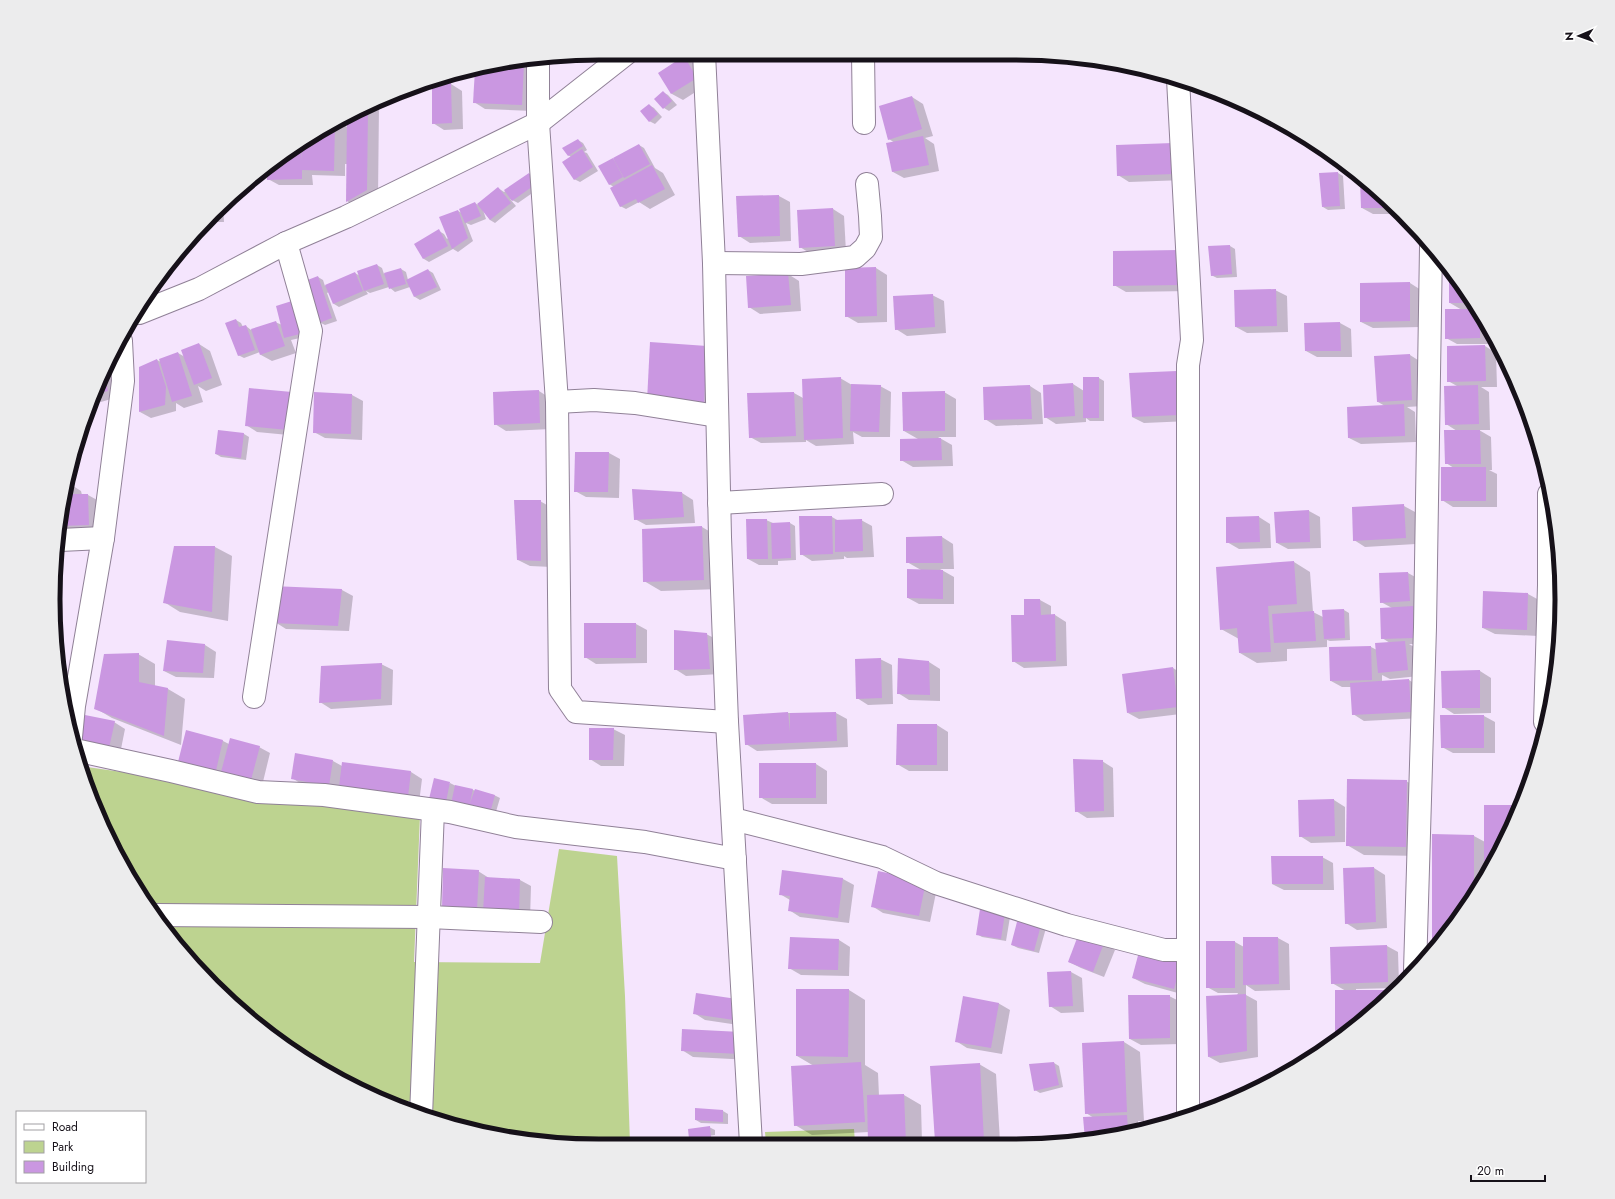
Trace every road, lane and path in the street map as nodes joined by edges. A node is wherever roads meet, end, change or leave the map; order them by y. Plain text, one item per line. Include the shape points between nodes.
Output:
1 (618, 60) edge
2 (704, 60) edge
3 (863, 60) edge
4 (538, 64) edge
5 (1178, 86) edge
6 (538, 123) junction
7 (864, 123) dead end
8 (867, 184) dead end
9 (286, 243) junction
10 (1431, 256) edge
11 (714, 263) junction
12 (144, 311) edge
13 (121, 352) edge
14 (557, 402) junction
15 (718, 416) junction
16 (882, 494) dead end
17 (719, 503) junction
18 (1549, 522) edge
19 (103, 538) junction
20 (64, 540) edge
21 (254, 697) dead end
22 (1546, 701) edge
23 (73, 717) edge
24 (727, 722) junction
25 (82, 751) edge
26 (433, 810) junction
27 (733, 819) junction
28 (735, 859) junction
29 (162, 915) edge
30 (429, 917) junction
31 (542, 922) dead end
32 (1188, 950) junction
33 (1415, 961) edge
34 (421, 1108) edge
35 (1188, 1110) edge
36 (751, 1139) edge

1 - 6 street
2 - 11 street
3 - 7 street
4 - 6 street
5 - 32 street via 1192,340 1188,365
6 - 9 street
6 - 14 street
8 - 11 street via 870,237 865,248 855,257 801,264
9 - 12 street via 199,289
9 - 21 street via 311,332
10 - 33 street via 1425,627
11 - 15 street
13 - 19 street via 123,381
14 - 15 street via 594,400 635,403
14 - 24 street via 560,689 576,712
15 - 17 street
16 - 17 street
17 - 24 street
18 - 22 street
19 - 20 street
19 - 23 street
24 - 27 street
25 - 26 street via 258,792 324,795
26 - 28 street via 516,827 645,842
26 - 30 street
27 - 28 street
27 - 32 street via 882,857 936,883 1067,925 1164,950
28 - 36 street
29 - 30 street
30 - 31 street
30 - 34 street
32 - 35 street

